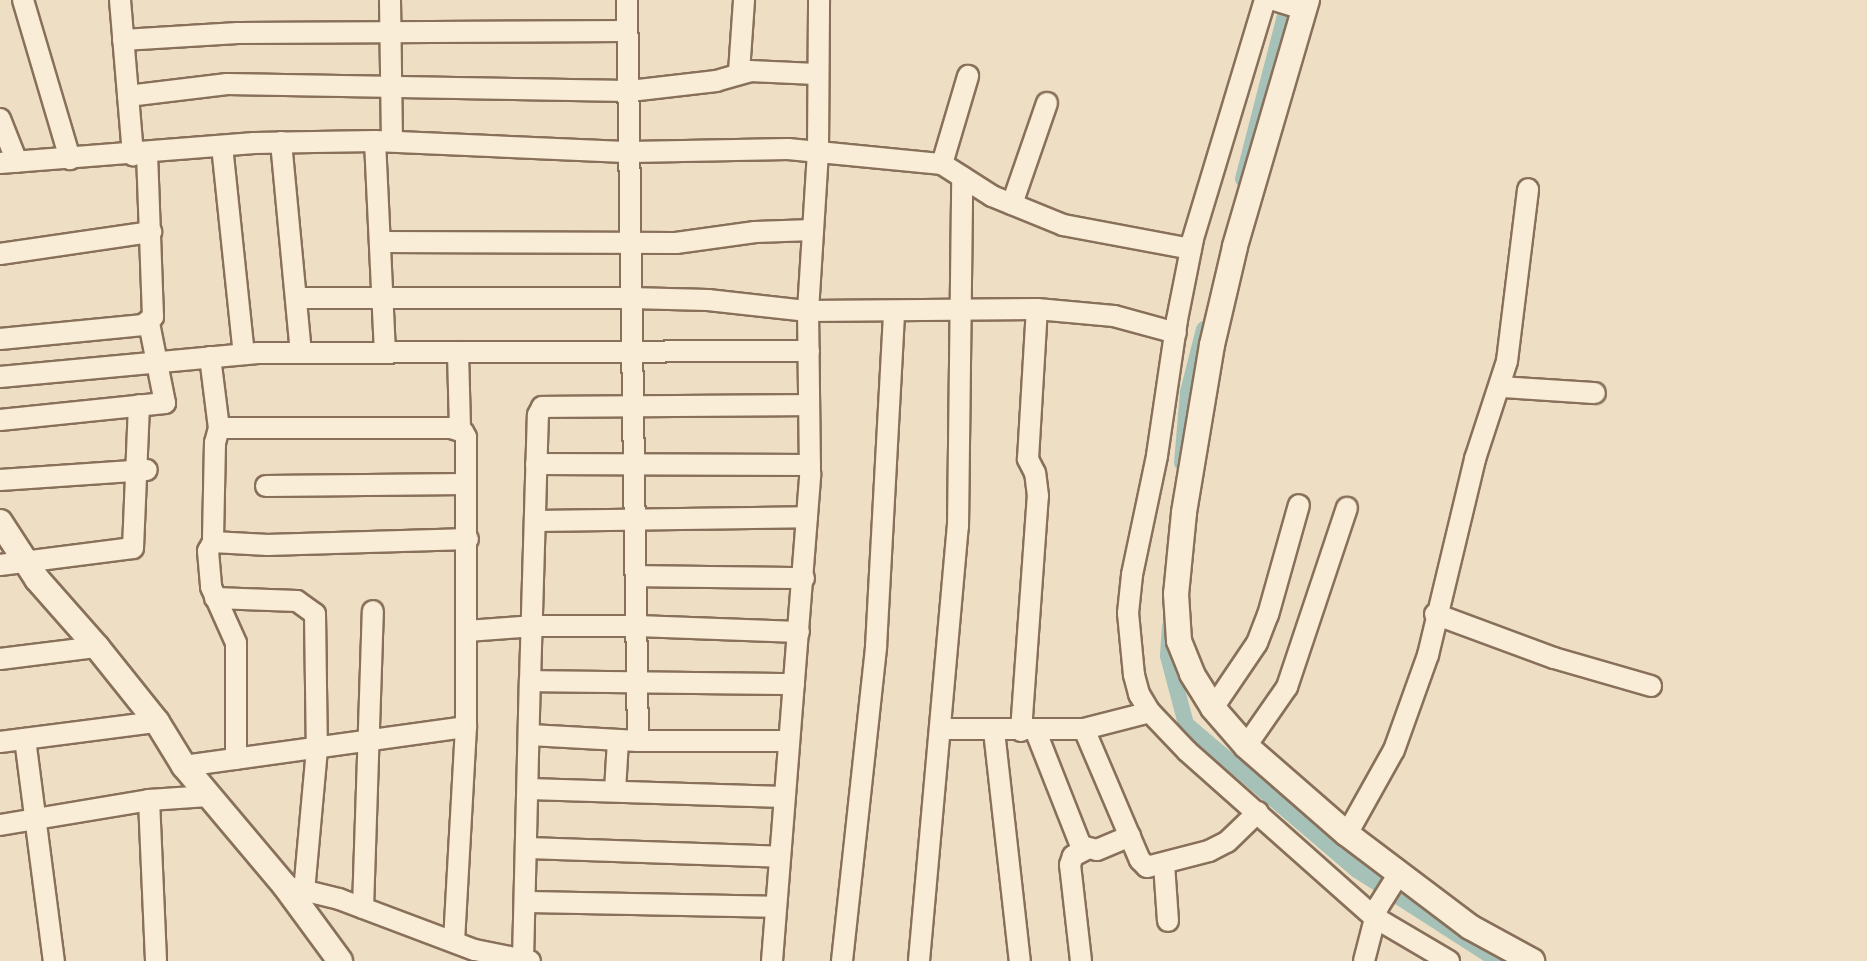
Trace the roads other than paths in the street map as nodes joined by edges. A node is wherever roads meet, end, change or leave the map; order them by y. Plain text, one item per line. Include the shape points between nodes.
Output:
1 (23, 0) edge
2 (120, 0) edge
3 (390, 0) edge
4 (627, 0) edge
5 (744, 0) edge
6 (819, 0) edge
7 (1265, 0) edge
8 (1294, 4) edge
9 (391, 30) junction
10 (627, 31) junction
11 (123, 40) junction
12 (739, 72) junction
13 (816, 74) junction
14 (968, 76) dead end
15 (391, 84) junction
16 (630, 91) junction
17 (128, 96) junction
18 (1047, 103) dead end
19 (0, 119) edge
20 (384, 141) junction
21 (281, 142) junction
22 (222, 146) junction
23 (818, 151) junction
24 (632, 152) junction
25 (140, 154) junction
26 (70, 159) junction
27 (8, 162) edge
28 (942, 164) junction
29 (962, 177) junction
30 (1528, 189) dead end
31 (1012, 204) junction
32 (813, 230) junction
33 (151, 232) junction
34 (380, 242) junction
35 (630, 243) junction
36 (1191, 249) junction
37 (0, 254) edge
38 (383, 296) junction
39 (296, 298) junction
40 (630, 298) junction
41 (1037, 309) junction
42 (808, 311) junction
43 (894, 312) junction
44 (961, 313) junction
45 (149, 323) junction
46 (1176, 333) junction
47 (0, 339) edge
48 (809, 351) junction
49 (385, 352) junction
50 (458, 352) junction
51 (301, 353) junction
52 (244, 354) junction
53 (631, 355) junction
54 (210, 357) junction
55 (159, 361) junction
56 (0, 377) edge
57 (1502, 387) junction
58 (1595, 393) dead end
59 (633, 404) junction
60 (139, 405) junction
61 (809, 405) junction
62 (0, 420) edge
63 (219, 428) junction
64 (460, 430) junction
65 (536, 464) junction
66 (635, 464) junction
67 (810, 465) junction
68 (141, 470) junction
69 (0, 480) edge
70 (466, 484) junction
71 (266, 486) dead end
72 (1299, 505) dead end
73 (1347, 508) dead end
74 (807, 518) junction
75 (636, 519) junction
76 (0, 522) edge
77 (536, 522) junction
78 (468, 539) junction
79 (213, 542) junction
80 (25, 561) junction
81 (0, 565) edge
82 (636, 576) junction
83 (804, 578) junction
84 (215, 598) junction
85 (373, 611) dead end
86 (1436, 614) junction
87 (535, 626) junction
88 (637, 626) junction
89 (467, 631) junction
90 (799, 632) junction
91 (98, 647) junction
92 (0, 659) edge
93 (530, 681) junction
94 (637, 681) junction
95 (794, 684) junction
96 (1651, 686) dead end
97 (1213, 708) junction
98 (1150, 712) junction
99 (157, 722) junction
100 (466, 727) junction
101 (940, 729) junction
102 (1084, 729) junction
103 (994, 731) junction
104 (1029, 731) junction
105 (530, 735) junction
106 (25, 739) junction
107 (618, 740) junction
108 (638, 741) junction
109 (789, 741) junction
110 (0, 742) edge
111 (368, 742) junction
112 (1246, 746) junction
113 (317, 749) junction
114 (236, 759) junction
115 (184, 766) junction
116 (529, 789) junction
117 (615, 791) junction
118 (208, 796) junction
119 (784, 797) junction
120 (149, 800) junction
121 (1258, 812) junction
122 (35, 819) junction
123 (0, 825) edge
124 (1347, 834) junction
125 (1130, 836) junction
126 (528, 848) junction
127 (1085, 850) junction
128 (780, 857) junction
129 (1164, 864) junction
130 (1396, 878) junction
131 (295, 888) junction
132 (526, 902) junction
133 (776, 907) junction
134 (363, 908) junction
135 (1376, 912) junction
136 (1168, 921) dead end
137 (454, 941) junction
138 (523, 960) edge
139 (54, 961) edge
140 (156, 961) edge
141 (340, 961) edge
142 (530, 961) edge
143 (772, 961) edge
144 (842, 961) edge
145 (920, 961) edge
146 (1020, 961) edge
147 (1081, 961) edge
148 (1364, 961) edge
149 (1449, 961) edge
150 (1532, 961) edge

1 - 26 street
2 - 11 street
3 - 9 street
4 - 10 street
5 - 12 street
6 - 13 street
7 - 36 street
8 - 97 street via 1212,345 1184,513 1176,594 1179,642 1192,674
9 - 10 street
9 - 11 street
9 - 15 street
10 - 16 street
11 - 17 street
12 - 13 street
12 - 16 street via 716,81
13 - 23 street
14 - 28 street
15 - 16 street
15 - 17 street via 227,84
15 - 20 street
16 - 24 street
17 - 25 street
18 - 31 street
19 - 27 street
20 - 21 street
20 - 24 street
20 - 34 street
21 - 22 street
21 - 39 street
22 - 25 street
22 - 52 street
23 - 24 street
23 - 28 street
23 - 32 street
24 - 35 street
25 - 26 street
25 - 33 street
26 - 27 street
28 - 29 street
29 - 31 street
29 - 44 street
30 - 57 street
31 - 36 street via 1063,225
32 - 35 street
32 - 42 street
33 - 37 street
33 - 45 street via 155,309
34 - 35 street
34 - 38 street
35 - 40 street
36 - 46 street
38 - 39 street
38 - 40 street
38 - 49 street
39 - 51 street
40 - 42 street via 708,300
40 - 53 street
41 - 44 street
41 - 46 street via 1113,316
41 - 104 street via 1028,459 1035,472 1038,496
42 - 43 street
42 - 48 street
43 - 44 street
43 - 144 street via 876,646
44 - 101 street via 958,527
45 - 47 street
45 - 55 street
46 - 98 street via 1128,613 1134,675
48 - 53 street
48 - 61 street
49 - 50 street
49 - 51 street
50 - 53 street
50 - 64 street
51 - 52 street
52 - 54 street
53 - 59 street
54 - 55 street
54 - 63 street
55 - 56 street
55 - 60 street via 165,403
57 - 58 street
57 - 86 street via 1476,459
59 - 61 street
59 - 65 street via 542,407
59 - 66 street
60 - 62 street
60 - 68 street
61 - 67 street
63 - 64 street
63 - 79 street via 215,443
64 - 70 street via 466,437
65 - 66 street
65 - 77 street
66 - 67 street
66 - 75 street
67 - 74 street
68 - 69 street
68 - 80 street via 133,548
70 - 71 street
70 - 78 street
72 - 97 street via 1261,634 1244,666
73 - 112 street via 1287,687
74 - 75 street
74 - 83 street
75 - 77 street
75 - 82 street
76 - 80 street
77 - 87 street
78 - 79 street via 268,545
78 - 89 street
79 - 84 street via 208,551
80 - 81 street
80 - 91 street
82 - 83 street
82 - 88 street
83 - 90 street
84 - 113 street via 297,601 315,614
84 - 114 street via 236,643
85 - 111 street
86 - 96 street via 1554,658
86 - 124 street via 1428,655 1394,750
87 - 88 street
87 - 89 street
87 - 93 street
88 - 90 street
88 - 94 street
89 - 100 street
90 - 95 street
91 - 92 street
91 - 99 street
93 - 94 street
93 - 105 street
94 - 95 street
94 - 108 street
95 - 109 street
97 - 112 street
98 - 102 street
98 - 121 street via 1187,751
99 - 106 street
99 - 115 street
100 - 111 street
100 - 137 street
101 - 103 street
101 - 145 street
102 - 104 street
102 - 125 street
103 - 104 street
103 - 146 street
104 - 127 street
105 - 107 street
105 - 116 street
106 - 110 street
106 - 122 street
107 - 108 street
107 - 117 street
108 - 109 street
109 - 119 street
111 - 113 street
111 - 134 street
112 - 124 street
113 - 114 street
113 - 131 street
114 - 115 street
115 - 118 street
116 - 117 street
116 - 126 street
117 - 119 street
118 - 120 street
118 - 131 street
119 - 128 street
120 - 122 street
120 - 140 street
121 - 129 street via 1227,842
121 - 135 street
122 - 123 street
122 - 139 street
124 - 130 street
125 - 127 street via 1097,850
125 - 129 street via 1143,866
126 - 128 street
126 - 132 street
127 - 147 street via 1074,856 1070,865
128 - 133 street
129 - 136 street
130 - 135 street
130 - 150 street via 1470,927
131 - 134 street
131 - 141 street
132 - 133 street
132 - 138 street
133 - 143 street
134 - 137 street
135 - 148 street
135 - 149 street
137 - 138 street
138 - 142 street

